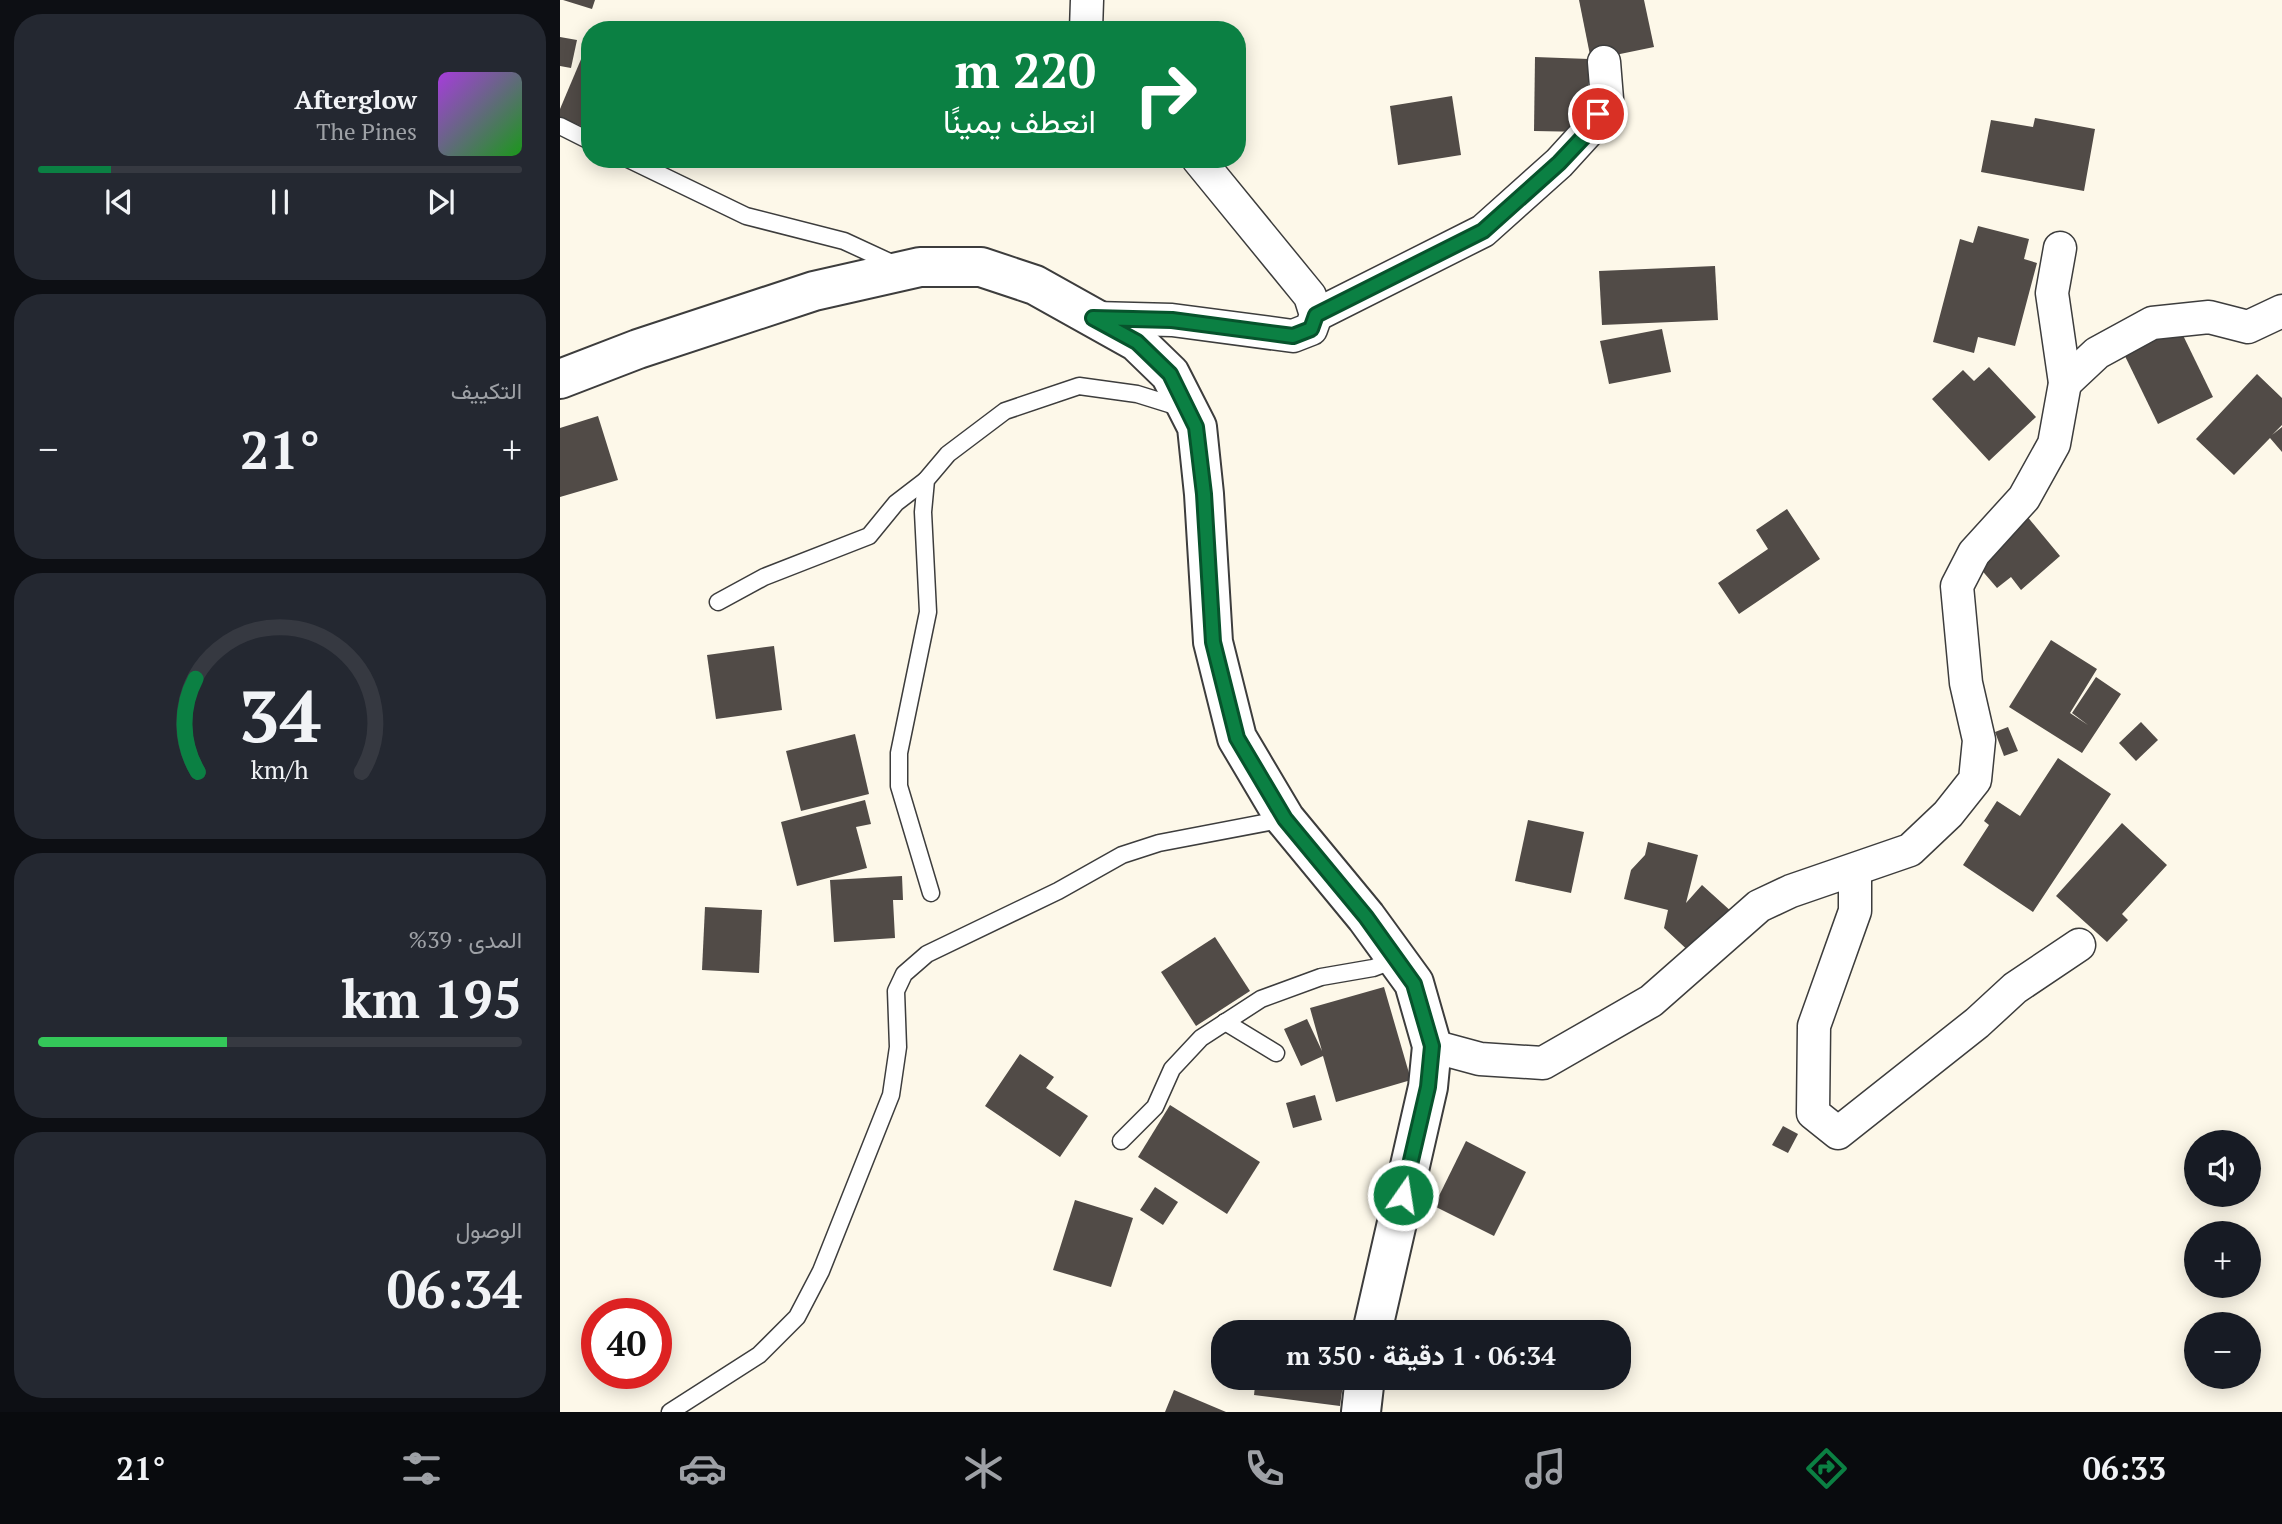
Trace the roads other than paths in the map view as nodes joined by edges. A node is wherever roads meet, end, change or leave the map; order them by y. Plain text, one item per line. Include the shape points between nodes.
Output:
1 (1087, 0) edge
2 (1086, 21) edge
3 (1604, 62) dead end
4 (560, 126) edge
5 (581, 136) edge
6 (647, 168) edge
7 (1205, 168) edge
8 (2060, 247) dead end
9 (908, 270) junction
10 (2282, 311) edge
11 (1316, 315) junction
12 (1093, 318) junction
13 (560, 379) edge
14 (2065, 383) junction
15 (1188, 410) junction
16 (926, 480) junction
17 (719, 602) dead end
18 (1285, 819) junction
19 (1855, 870) junction
20 (931, 893) dead end
21 (2079, 945) dead end
22 (1397, 959) junction
23 (1225, 1022) junction
24 (1432, 1046) junction
25 (1276, 1053) dead end
26 (1121, 1141) dead end
27 (1375, 1320) edge
28 (1364, 1390) edge
29 (670, 1412) edge
30 (1361, 1412) edge

1 - 2 street
3 - 11 street via 1606,99 1590,130 1483,231
4 - 5 lane
6 - 9 lane via 746,216 844,242
7 - 11 street via 1310,296
8 - 14 street via 2052,293
9 - 12 street via 981,267 1035,285
9 - 13 street via 814,291
10 - 14 street via 2248,327 2209,317 2152,323 2097,353
11 - 12 street via 1311,329 1293,336 1172,320
12 - 15 street via 1137,342 1170,374
14 - 19 street via 2054,444 2024,498 1974,553 1956,586 1966,683 1979,740 1975,780 1910,850
15 - 16 lane via 1137,394 1079,386 1005,411 948,454
15 - 18 street via 1196,427 1204,494 1213,642 1237,738
16 - 17 lane via 897,503 869,536 764,577
16 - 20 lane via 928,612 898,752 898,786
18 - 22 street
18 - 29 lane via 1159,843 1122,855 927,954 904,974 897,991 898,1047 891,1095 821,1271 797,1317 759,1355
19 - 21 street via 1855,911 1814,1026 1813,1113 1838,1133 2015,988
19 - 24 street via 1759,906 1651,1001 1543,1063 1480,1059
22 - 23 lane via 1373,968 1321,976 1261,999
22 - 24 street via 1414,984
23 - 25 lane
23 - 26 lane via 1201,1038 1172,1069 1155,1107
24 - 27 street via 1428,1087
28 - 30 street

